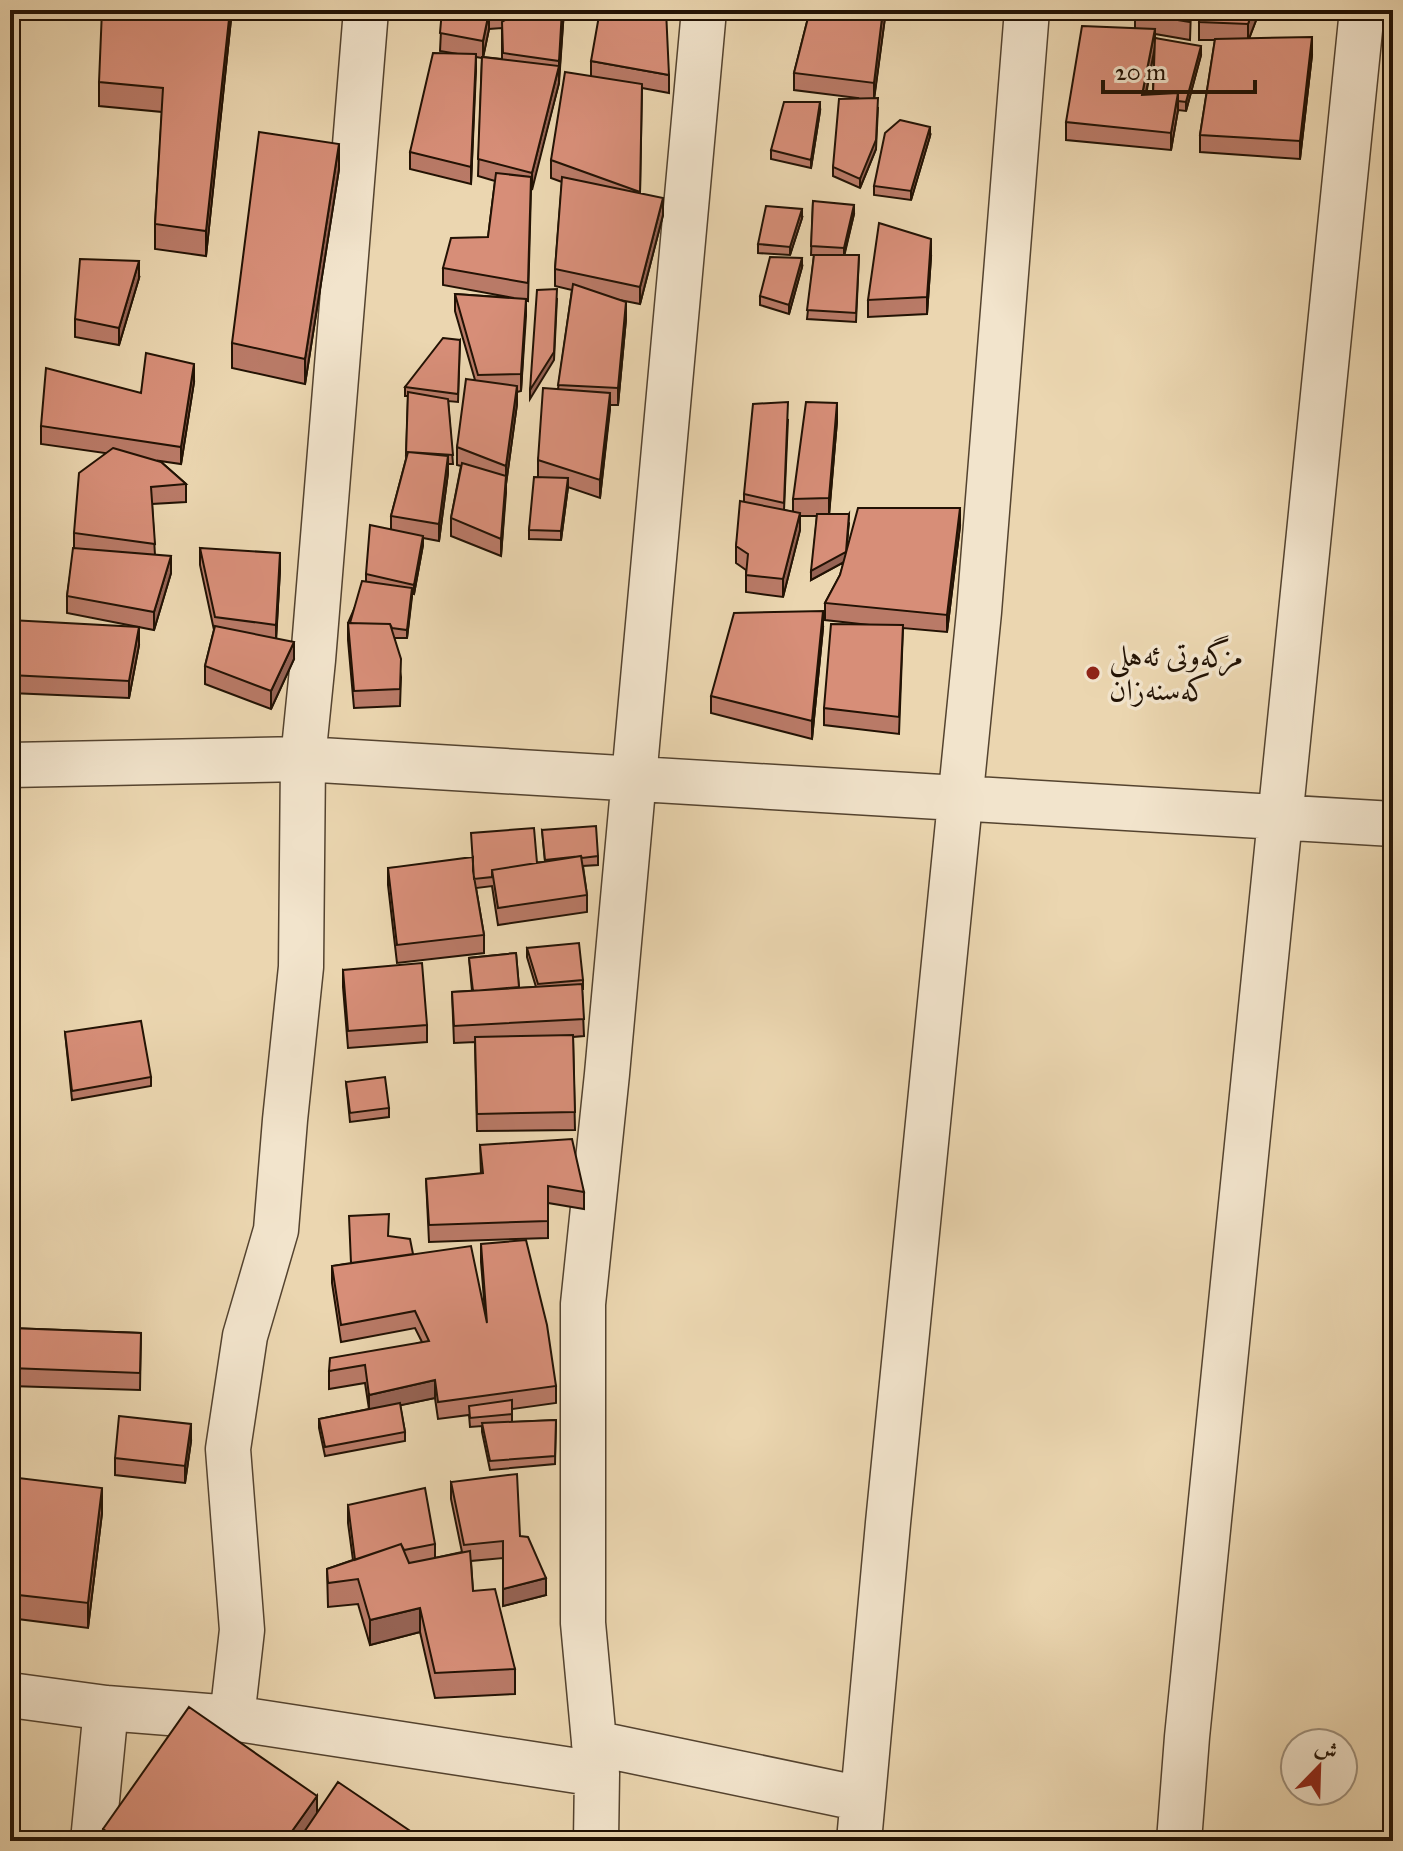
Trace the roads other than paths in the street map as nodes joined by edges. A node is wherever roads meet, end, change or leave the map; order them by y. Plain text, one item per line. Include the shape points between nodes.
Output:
1 (366, 10) edge
2 (704, 10) edge
3 (1027, 10) edge
4 (1362, 10) edge
5 (303, 759) junction
6 (10, 765) edge
7 (633, 779) junction
8 (959, 799) junction
9 (1280, 818) junction
10 (1393, 824) edge
11 (10, 1695) edge
12 (106, 1708) junction
13 (232, 1718) junction
14 (596, 1759) junction
15 (860, 1820) edge
16 (93, 1841) edge
17 (596, 1841) edge
18 (1179, 1841) edge

1 - 5 street
2 - 7 street
3 - 8 street
4 - 9 street
5 - 6 street
5 - 7 street
5 - 13 street via 301,967 276,1230 245,1336 228,1449 242,1630
7 - 8 street
7 - 14 street via 583,1304 583,1623
8 - 9 street
8 - 15 street
9 - 10 street
9 - 18 street
11 - 12 street
12 - 13 street
12 - 16 street
13 - 14 street
14 - 15 street
14 - 17 street

